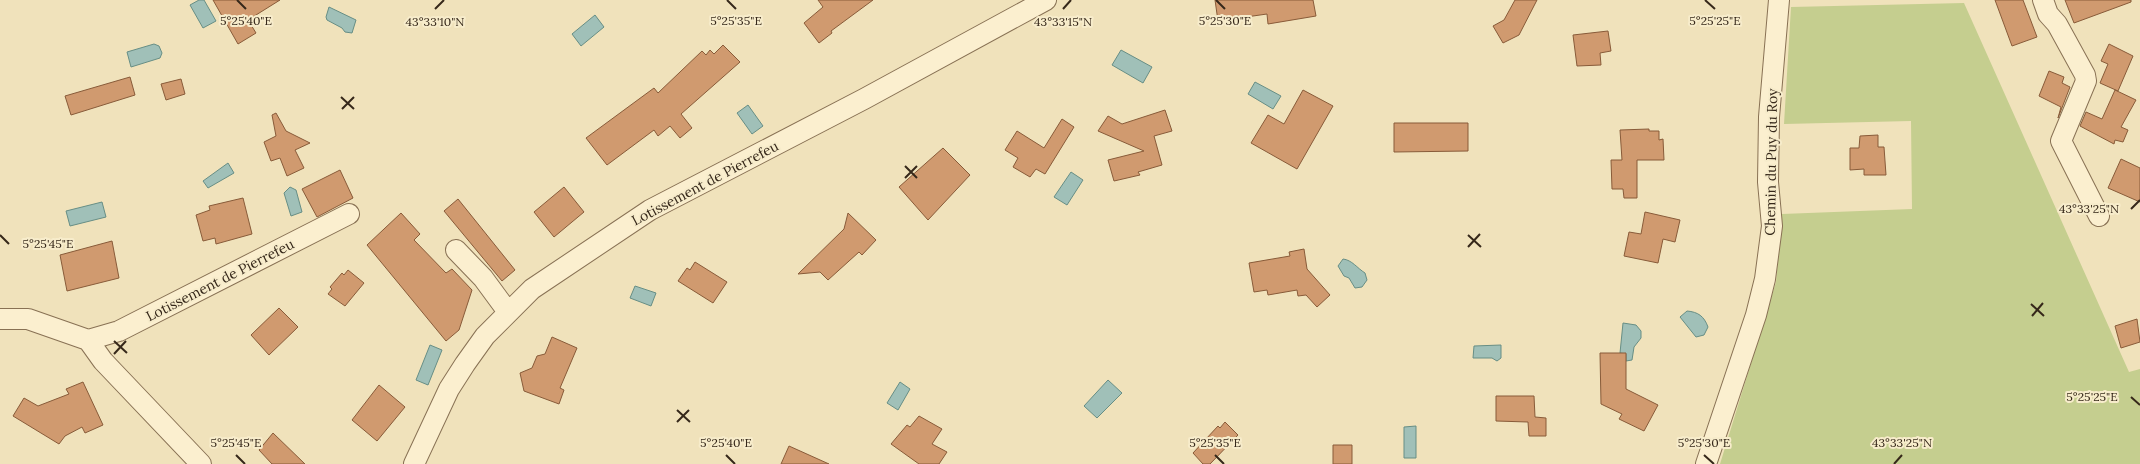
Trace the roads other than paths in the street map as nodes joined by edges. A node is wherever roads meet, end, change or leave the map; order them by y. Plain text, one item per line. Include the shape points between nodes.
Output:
1 (1046, 0) edge
2 (1779, 0) edge
3 (2043, 0) edge
4 (350, 214) dead end
5 (2099, 216) dead end
6 (456, 250) dead end
7 (508, 312) junction
8 (0, 319) edge
9 (88, 340) junction
10 (201, 464) edge
11 (414, 464) edge
12 (1706, 464) edge

1 - 7 street, Lotissement de Pierrefeu via 650,210 532,288
2 - 12 street, Chemin du Puy du Roy via 1769,117 1768,182 1772,226 1765,279
3 - 5 street via 2085,75 2086,80 2061,141
4 - 9 street, Lotissement de Pierrefeu via 119,331
6 - 7 street via 483,278
7 - 11 street, Lotissement de Pierrefeu via 485,336 449,389
8 - 9 street via 28,319
9 - 10 street via 103,361

